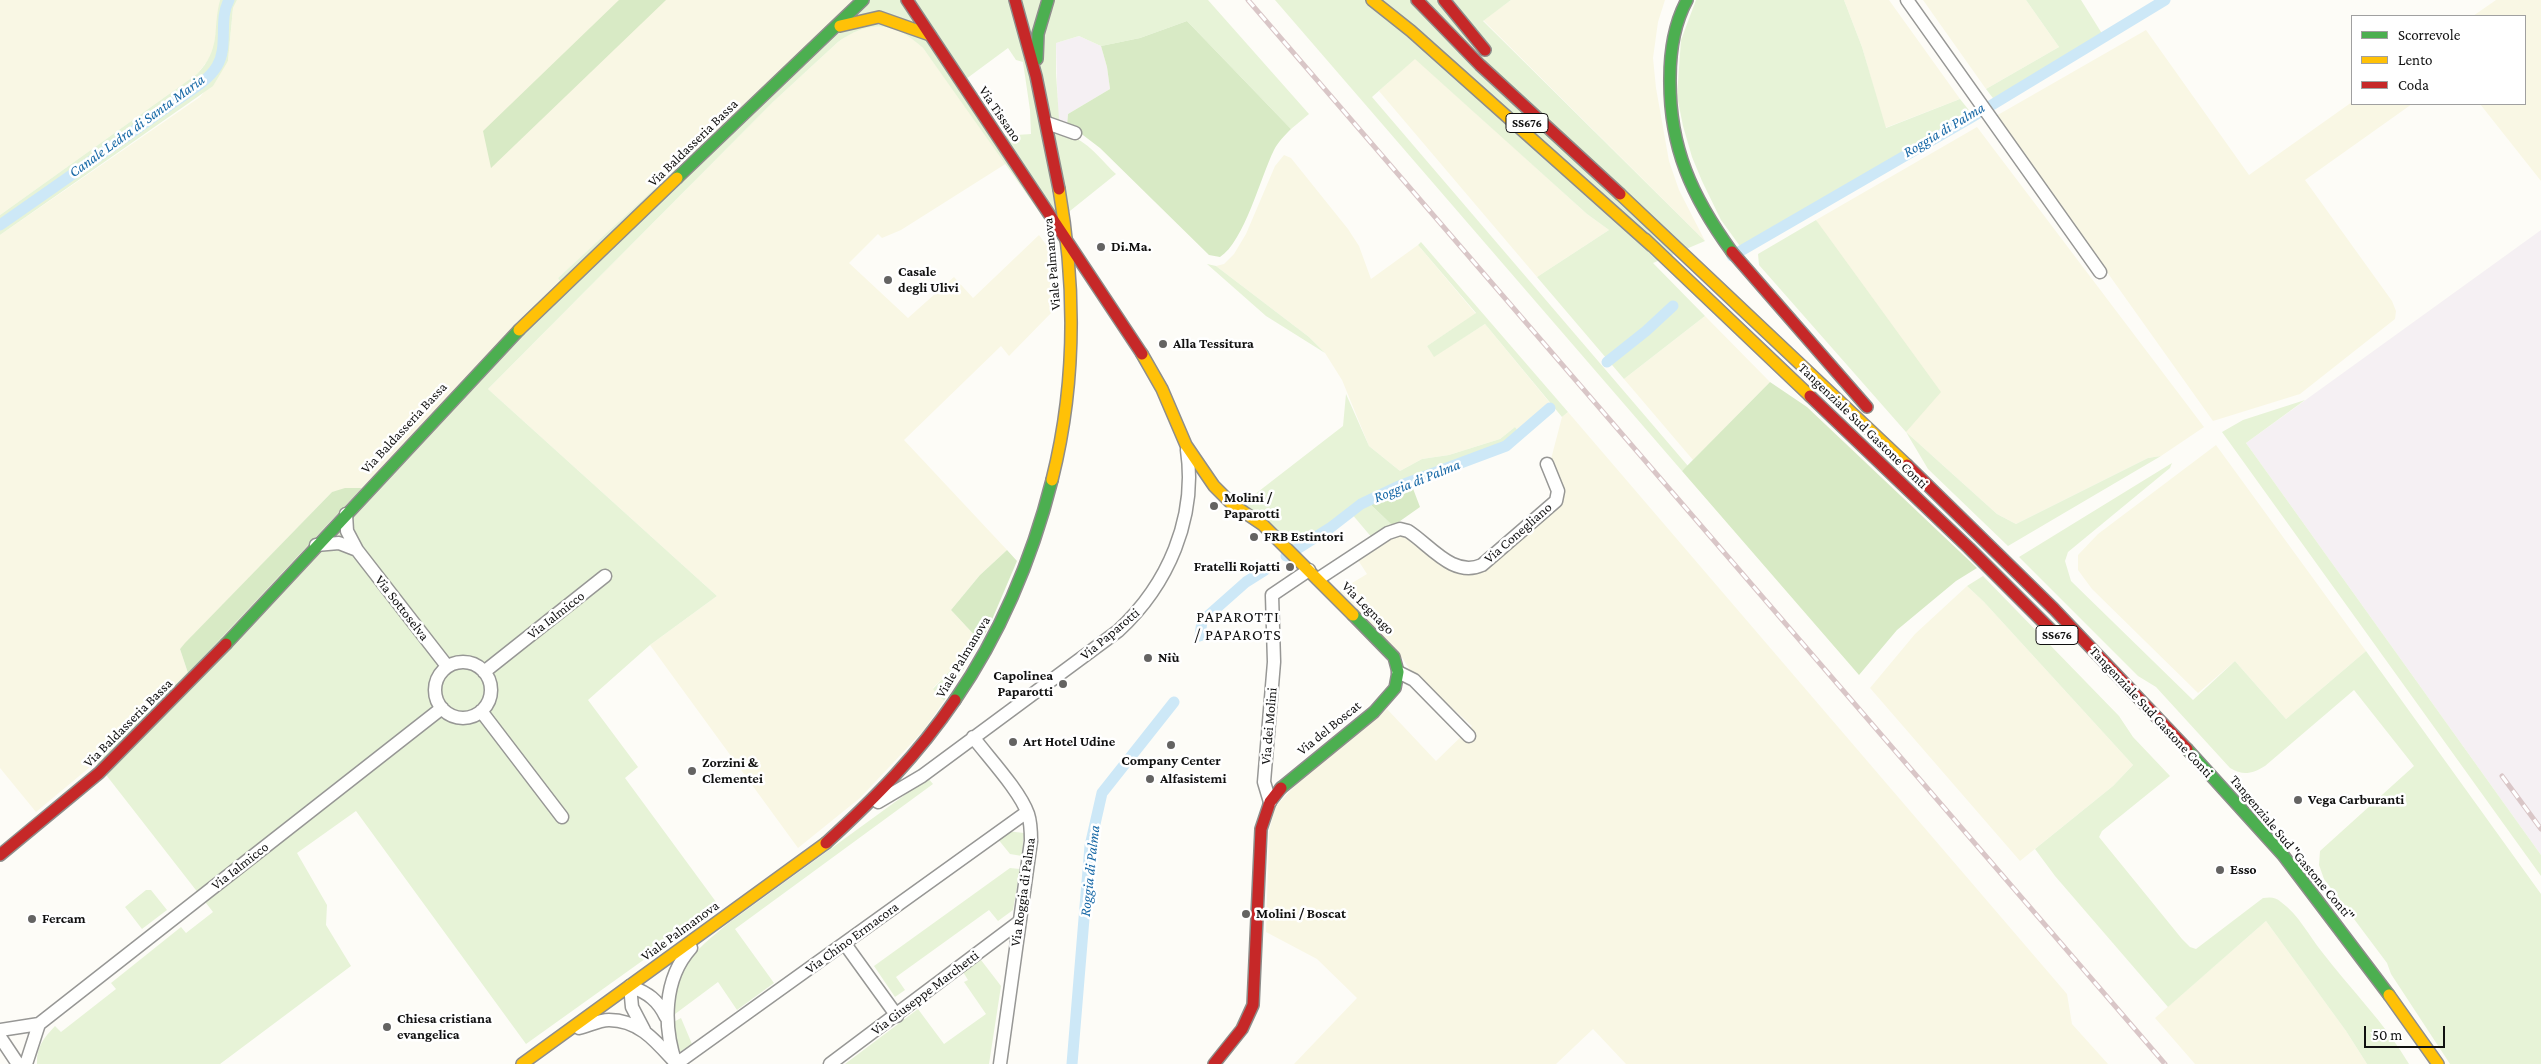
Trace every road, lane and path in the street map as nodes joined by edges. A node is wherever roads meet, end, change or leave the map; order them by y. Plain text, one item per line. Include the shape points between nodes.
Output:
1 (863, 0) edge
2 (1015, 0) edge
3 (1048, 0) edge
4 (1372, 0) edge
5 (1404, 0) edge
6 (1417, 0) edge
7 (1444, 0) edge
8 (1687, 0) edge
9 (1907, 0) edge
10 (899, 4) edge
11 (879, 18) junction
12 (836, 26) junction
13 (930, 36) junction
14 (1037, 76) junction
15 (1047, 123) junction
16 (1075, 133) dead end
17 (1622, 195) junction
18 (1069, 244) junction
19 (1652, 246) junction
20 (2100, 272) dead end
21 (1186, 445) junction
22 (1547, 464) dead end
23 (346, 514) junction
24 (1976, 529) junction
25 (316, 545) junction
26 (357, 550) junction
27 (1314, 575) junction
28 (604, 576) dead end
29 (2066, 644) dead end
30 (447, 666) junction
31 (484, 672) junction
32 (1398, 672) junction
33 (2119, 675) joint
34 (442, 708) junction
35 (481, 711) junction
36 (1469, 736) dead end
37 (973, 738) junction
38 (1270, 802) junction
39 (867, 808) junction
40 (1027, 812) junction
41 (562, 817) dead end
42 (0, 855) edge
43 (1019, 922) junction
44 (708, 929) junction
45 (845, 944) junction
46 (630, 986) junction
47 (896, 1016) junction
48 (667, 1019) junction
49 (38, 1024) junction
50 (16, 1028) junction
51 (0, 1030) edge
52 (644, 1030) junction
53 (567, 1032) junction
54 (0, 1037) edge
55 (30, 1048) junction
56 (8, 1049) junction
57 (18, 1064) edge
58 (26, 1064) edge
59 (522, 1064) edge
60 (676, 1064) edge
61 (830, 1064) edge
62 (1000, 1064) edge
63 (1214, 1064) edge
64 (2438, 1064) edge

1 - 12 main road, Via Baldasseria Bassa
2 - 14 main road, Viale Palmanova
3 - 14 main road, Viale Palmanova via 1038,34
4 - 19 main road
5 - 19 main road, SS676
6 - 17 main road, SS676 via 1532,114
7 - 17 main road via 1520,91
8 - 24 main road via 1671,56 1670,120 1686,174 1710,223 1735,259
9 - 20 street
10 - 11 main road, Via Baldasseria Bassa
10 - 13 main road, Via Tissano
11 - 12 main road, Via Baldasseria Bassa
11 - 13 main road, Via Baldasseria Bassa
12 - 23 main road, Via Baldasseria Bassa via 495,353
13 - 18 main road, Via Tissano
14 - 15 main road, Viale Palmanova
15 - 16 street
15 - 18 main road, Viale Palmanova
17 - 24 main road, Tangenziale Sud Gastone Conti / SS676
18 - 21 main road, Via Paparotti via 1162,389
18 - 39 main road, Viale Palmanova via 1072,336 1066,411 1054,482 1035,543 1002,622 962,693 916,753
19 - 29 main road, Tangenziale Sud Gastone Conti / SS676 via 1970,548
21 - 27 main road via 1214,486
21 - 37 street, Via Paparotti via 1189,485 1181,526 1164,574 1150,599 1118,631
22 - 27 street, Via Conegliano via 1558,491 1556,500 1482,565 1471,569 1459,568 1411,533 1400,529
23 - 25 main road, Via Baldasseria Bassa
23 - 26 street, Via Sottoselva via 350,538
24 - 33 main road, Tangenziale Sud Gastone Conti / SS676
25 - 26 street via 339,543
25 - 42 main road, Via Baldasseria Bassa via 190,682 99,774
26 - 30 street, Via Sottoselva
27 - 32 main road, Via Legnago via 1390,651
27 - 38 street, Via dei Molini via 1272,595 1274,662 1264,782
28 - 31 street, Via Ialmicco
30 - 31 street via 471,663
30 - 34 street via 436,682 435,691
31 - 35 street via 491,688
32 - 36 street via 1414,680
32 - 38 main road, Via del Boscat via 1395,688 1383,703 1294,776
33 - 64 main road, Tangenziale Sud "Gastone Conti" / SS676 via 2257,825 2314,894 2378,976
34 - 35 street via 457,717 474,716
34 - 49 street, Via Ialmicco
35 - 41 street
37 - 39 street, Via Paparotti via 922,776
37 - 40 street, Via Roggia di Palma
38 - 63 main road via 1261,828 1252,1005 1240,1032
39 - 44 main road, Viale Palmanova via 825,844
40 - 43 street, Via Roggia di Palma via 1031,841
40 - 45 street, Via Chino Ermacora
43 - 47 street, Via Giuseppe Marchetti
43 - 62 street, Via Roggia di Palma
44 - 46 main road, Viale Palmanova
44 - 48 street via 682,958 667,1006
45 - 47 street
45 - 60 street, Via Chino Ermacora
46 - 48 street via 647,993 661,1005
46 - 52 street via 632,1007
46 - 53 main road, Viale Palmanova
47 - 61 street, Via Giuseppe Marchetti
48 - 60 street
49 - 50 street, Via Ialmicco
49 - 55 street
50 - 51 street, Via Ialmicco
50 - 56 street
52 - 53 street via 622,1021 607,1020
52 - 60 street
53 - 59 main road, Viale Palmanova
54 - 56 street
55 - 56 street
55 - 58 street
56 - 57 street

